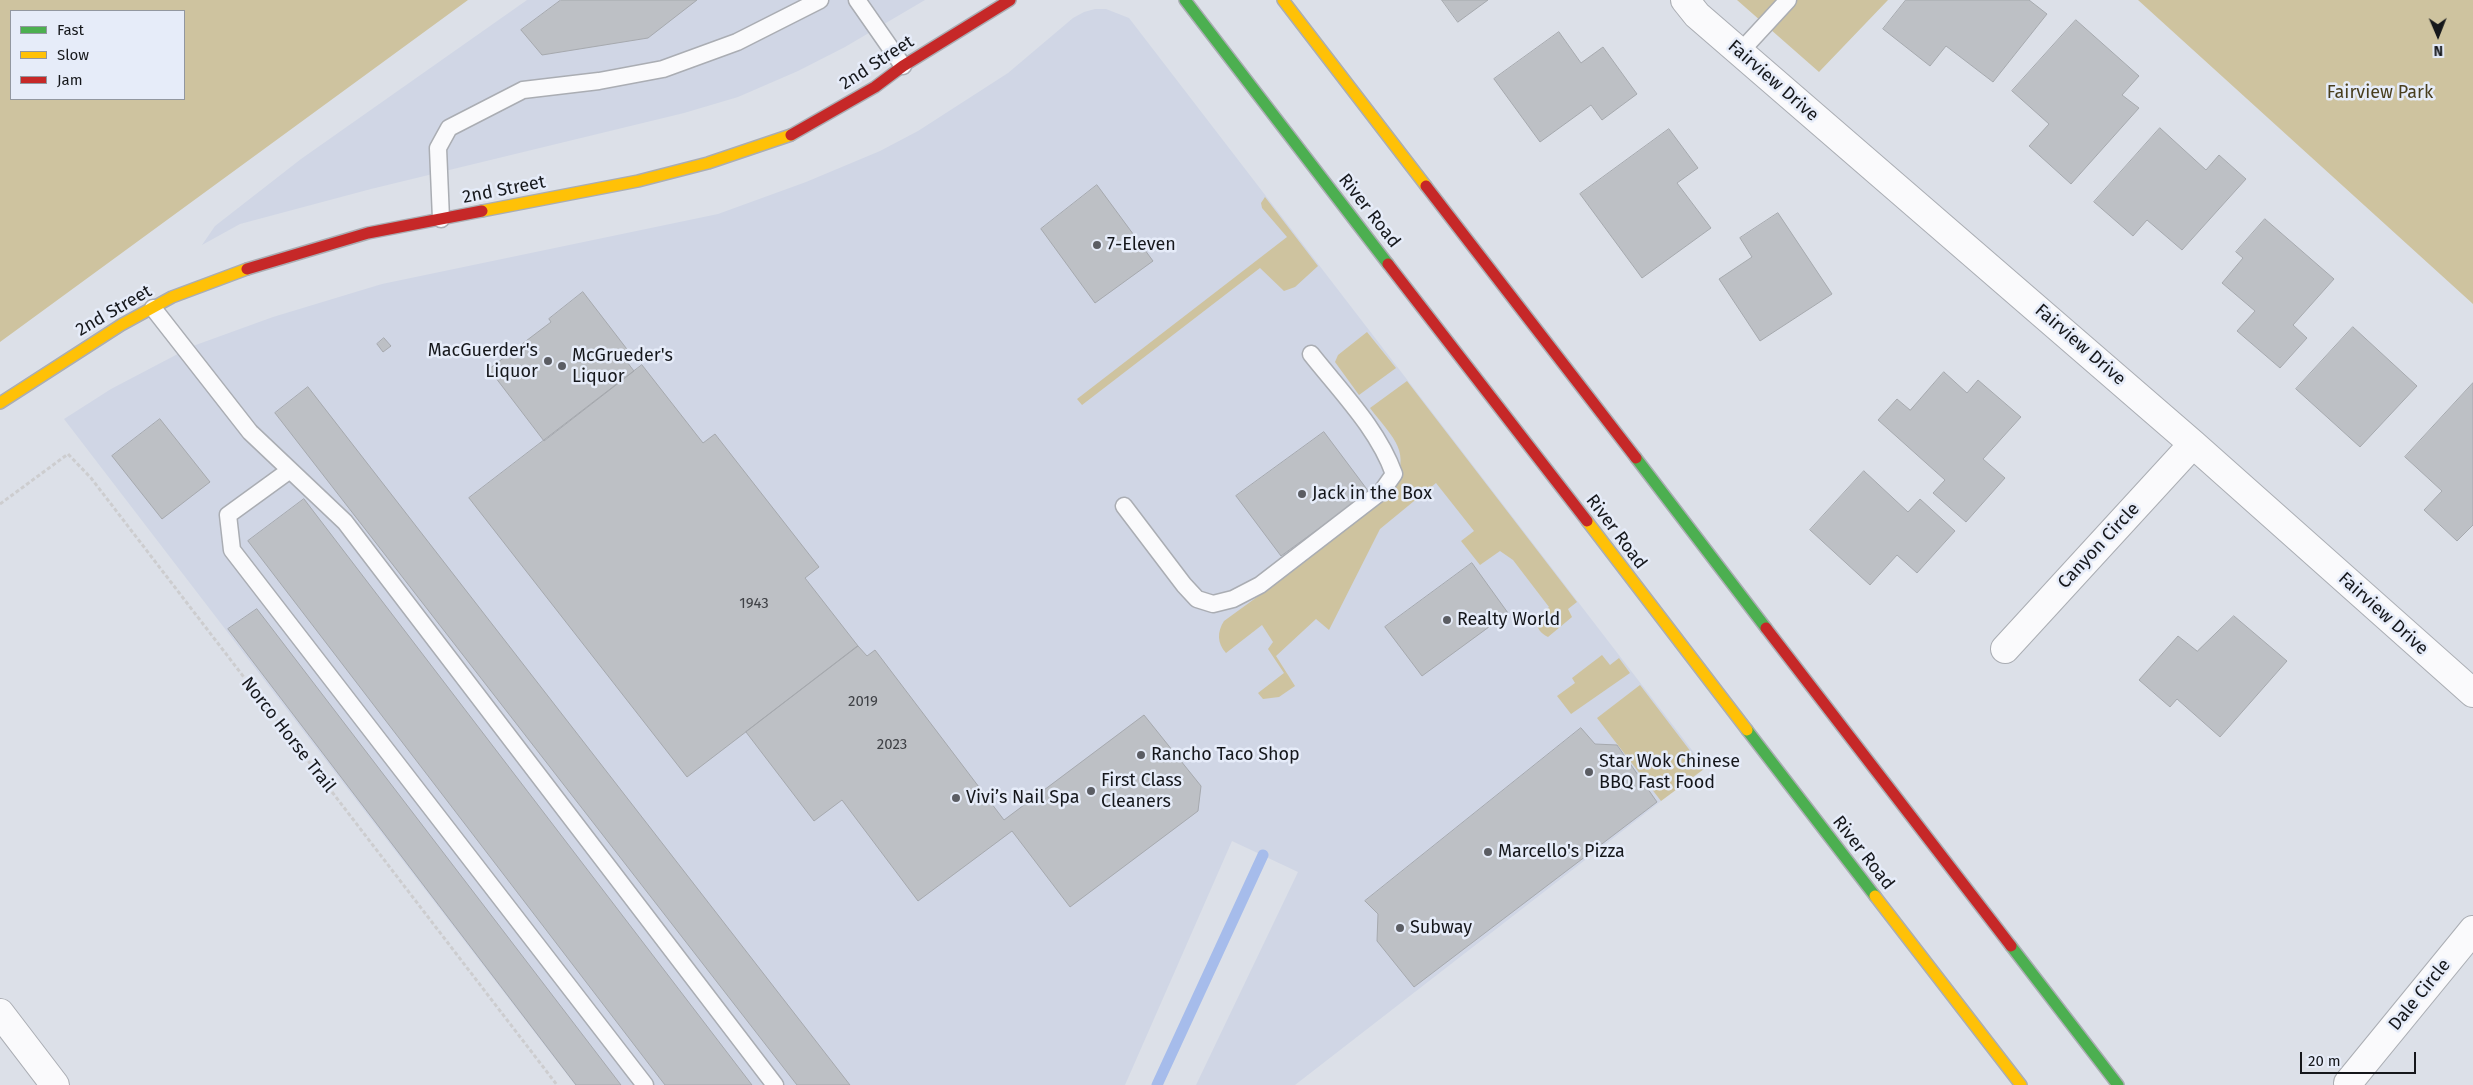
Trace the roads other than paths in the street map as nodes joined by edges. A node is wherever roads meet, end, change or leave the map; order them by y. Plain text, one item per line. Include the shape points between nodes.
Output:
1 (820, 0) edge
2 (857, 0) edge
3 (1010, 0) edge
4 (1185, 0) edge
5 (1283, 0) edge
6 (1685, 0) edge
7 (1788, 0) edge
8 (1740, 52) junction
9 (903, 66) junction
10 (441, 219) junction
11 (153, 308) junction
12 (1312, 354) dead end
13 (0, 404) edge
14 (2193, 444) junction
15 (290, 470) junction
16 (1124, 506) dead end
17 (2005, 649) dead end
18 (2473, 694) edge
19 (2473, 930) edge
20 (0, 1013) edge
21 (2348, 1083) dead end
22 (54, 1085) edge
23 (645, 1085) edge
24 (775, 1085) edge
25 (2021, 1085) edge
26 (2118, 1085) edge

1 - 10 lane via 737,42 663,69 523,90 449,128 438,148
2 - 9 lane
3 - 9 main road, 2nd Street
4 - 25 main road, River Road
5 - 26 main road
6 - 8 street, Fairview Drive via 1697,15
7 - 8 lane
8 - 14 street, Fairview Drive
9 - 10 main road, 2nd Street via 875,87 793,134 708,163 638,181
10 - 11 main road, 2nd Street via 368,233 256,265 172,297
11 - 13 main road, 2nd Street via 105,335
11 - 15 lane via 250,432
12 - 16 lane via 1387,454 1394,474 1382,491 1260,585 1233,599 1214,604 1197,599 1184,585
14 - 17 street, Canyon Circle
14 - 18 street, Fairview Drive
15 - 23 lane via 228,515 232,550
15 - 24 lane via 345,522
19 - 21 street, Dale Circle
20 - 22 street

